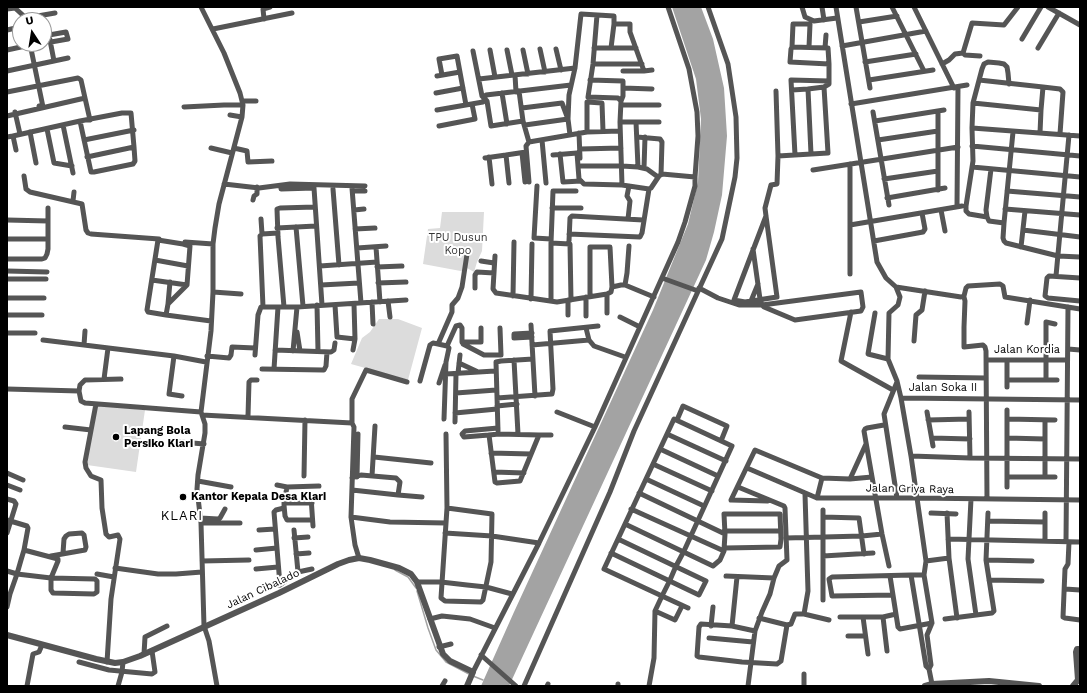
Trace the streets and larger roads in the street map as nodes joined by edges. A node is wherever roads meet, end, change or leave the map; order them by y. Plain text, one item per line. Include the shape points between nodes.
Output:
1 (201, 7) edge
2 (270, 7) edge
3 (668, 7) edge
4 (708, 7) edge
5 (802, 7) edge
6 (822, 7) edge
7 (836, 7) edge
8 (856, 7) edge
9 (892, 7) edge
10 (914, 7) edge
11 (1018, 7) edge
12 (1041, 7) edge
13 (1048, 7) edge
14 (7, 10) edge
15 (19, 12) edge
16 (55, 13) dead end
17 (1059, 13) junction
18 (52, 14) edge
19 (292, 14) dead end
20 (597, 15) junction
21 (897, 16) junction
22 (837, 18) junction
23 (264, 19) junction
24 (824, 20) junction
25 (859, 22) junction
26 (614, 24) junction
27 (1080, 25) edge
28 (213, 29) junction
29 (926, 31) junction
30 (630, 32) junction
31 (52, 34) edge
32 (826, 35) dead end
33 (906, 35) junction
34 (1022, 39) dead end
35 (52, 42) edge
36 (862, 42) junction
37 (842, 46) junction
38 (792, 47) junction
39 (809, 47) junction
40 (594, 48) junction
41 (611, 48) junction
42 (628, 48) junction
43 (636, 48) junction
44 (825, 48) junction
45 (1038, 48) dead end
46 (540, 49) dead end
47 (556, 49) dead end
48 (490, 50) dead end
49 (507, 50) dead end
50 (523, 50) dead end
51 (473, 51) dead end
52 (31, 52) edge
53 (52, 52) edge
54 (963, 53) junction
55 (916, 54) junction
56 (980, 56) dead end
57 (68, 58) dead end
58 (54, 61) junction
59 (866, 62) junction
60 (593, 64) junction
61 (623, 64) junction
62 (642, 64) junction
63 (829, 64) junction
64 (942, 64) junction
65 (34, 65) junction
66 (575, 68) junction
67 (560, 70) junction
68 (652, 70) dead end
69 (933, 70) dead end
70 (7, 71) edge
71 (623, 71) junction
72 (644, 71) junction
73 (924, 71) junction
74 (460, 72) junction
75 (545, 72) junction
76 (528, 74) junction
77 (513, 75) junction
78 (495, 77) junction
79 (479, 79) junction
80 (590, 80) junction
81 (869, 80) junction
82 (979, 80) junction
83 (623, 81) junction
84 (829, 81) junction
85 (1009, 84) junction
86 (571, 85) junction
87 (38, 86) junction
88 (967, 86) dead end
89 (956, 87) junction
90 (1043, 87) junction
91 (463, 88) junction
92 (623, 88) junction
93 (808, 88) junction
94 (824, 88) junction
95 (870, 88) dead end
96 (652, 89) dead end
97 (792, 90) junction
98 (518, 91) junction
99 (776, 91) dead end
100 (7, 92) edge
101 (436, 93) dead end
102 (502, 93) junction
103 (85, 98) junction
104 (484, 99) junction
105 (587, 100) junction
106 (256, 101) dead end
107 (243, 103) junction
108 (621, 103) junction
109 (973, 103) junction
110 (469, 104) junction
111 (851, 104) junction
112 (659, 105) dead end
113 (43, 107) junction
114 (184, 108) dead end
115 (522, 108) junction
116 (437, 110) dead end
117 (944, 110) dead end
118 (1041, 110) junction
119 (938, 111) junction
120 (15, 112) junction
121 (873, 112) dead end
122 (7, 113) edge
123 (230, 115) dead end
124 (7, 116) edge
125 (242, 117) junction
126 (568, 119) junction
127 (90, 120) junction
128 (80, 121) junction
129 (875, 121) junction
130 (620, 122) junction
131 (636, 122) junction
132 (659, 122) dead end
133 (524, 123) junction
134 (507, 124) junction
135 (63, 125) junction
136 (439, 126) dead end
137 (972, 128) junction
138 (47, 129) junction
139 (134, 130) junction
140 (603, 131) junction
141 (620, 131) junction
142 (938, 131) junction
143 (30, 132) junction
144 (587, 132) junction
145 (1013, 132) junction
146 (579, 133) junction
147 (1040, 133) junction
148 (20, 134) junction
149 (1060, 134) junction
150 (570, 135) junction
151 (1069, 135) junction
152 (13, 136) junction
153 (1080, 136) edge
154 (7, 137) edge
155 (637, 137) junction
156 (645, 137) junction
157 (84, 140) junction
158 (542, 140) junction
159 (878, 140) junction
160 (529, 142) junction
161 (972, 146) junction
162 (134, 147) junction
163 (958, 147) junction
164 (210, 148) dead end
165 (621, 148) junction
166 (16, 150) dead end
167 (233, 150) junction
168 (938, 150) junction
169 (1011, 150) junction
170 (579, 152) junction
171 (524, 153) junction
172 (560, 154) junction
173 (811, 154) junction
174 (506, 155) junction
175 (553, 155) dead end
176 (795, 155) junction
177 (1067, 155) junction
178 (87, 156) junction
179 (778, 156) junction
180 (1080, 156) edge
181 (881, 159) junction
182 (272, 161) dead end
183 (36, 163) dead end
184 (861, 163) junction
185 (850, 164) junction
186 (72, 166) junction
187 (581, 166) junction
188 (622, 166) junction
189 (638, 167) junction
190 (972, 167) junction
191 (644, 168) junction
192 (991, 169) junction
193 (813, 170) dead end
194 (938, 170) junction
195 (1009, 170) junction
196 (73, 172) dead end
197 (24, 176) dead end
198 (659, 176) junction
199 (1065, 176) junction
200 (696, 177) junction
201 (1080, 177) edge
202 (884, 179) junction
203 (527, 182) dead end
204 (581, 182) junction
205 (509, 183) dead end
206 (546, 183) dead end
207 (224, 184) junction
208 (492, 184) dead end
209 (622, 185) junction
210 (537, 186) dead end
211 (629, 186) junction
212 (257, 188) junction
213 (945, 188) dead end
214 (281, 189) dead end
215 (333, 189) dead end
216 (649, 189) junction
217 (938, 190) junction
218 (576, 191) dead end
219 (1007, 191) junction
220 (74, 192) dead end
221 (1063, 195) junction
222 (1080, 196) edge
223 (887, 198) junction
224 (253, 200) dead end
225 (73, 201) junction
226 (889, 205) dead end
227 (315, 207) junction
228 (48, 208) dead end
229 (552, 208) junction
230 (581, 208) dead end
231 (364, 209) dead end
232 (1005, 209) junction
233 (354, 210) junction
234 (941, 210) junction
235 (1025, 211) junction
236 (922, 213) junction
237 (1062, 214) junction
238 (1080, 215) edge
239 (766, 216) junction
240 (987, 217) junction
241 (261, 219) dead end
242 (628, 219) junction
243 (7, 220) edge
244 (643, 220) junction
245 (48, 221) junction
246 (870, 221) junction
247 (1004, 223) junction
248 (850, 224) junction
249 (316, 226) junction
250 (296, 227) junction
251 (375, 228) dead end
252 (355, 229) junction
253 (278, 230) junction
254 (1023, 230) junction
255 (945, 231) dead end
256 (262, 234) junction
257 (569, 234) junction
258 (1060, 235) junction
259 (1080, 236) edge
260 (48, 239) junction
261 (7, 240) edge
262 (158, 240) junction
263 (551, 241) junction
264 (569, 241) dead end
265 (874, 241) junction
266 (514, 242) dead end
267 (213, 244) junction
268 (532, 244) dead end
269 (386, 246) dead end
270 (629, 246) dead end
271 (376, 247) junction
272 (1021, 247) junction
273 (357, 248) junction
274 (753, 249) junction
275 (467, 254) dead end
276 (495, 256) dead end
277 (1058, 256) junction
278 (1080, 257) edge
279 (7, 259) edge
280 (155, 260) junction
281 (481, 261) dead end
282 (494, 263) junction
283 (358, 264) junction
284 (339, 265) junction
285 (377, 265) junction
286 (188, 266) junction
287 (320, 266) junction
288 (402, 266) dead end
289 (7, 271) edge
290 (47, 272) dead end
291 (494, 273) junction
292 (850, 274) dead end
293 (1056, 276) junction
294 (662, 278) junction
295 (1080, 278) edge
296 (7, 279) edge
297 (46, 279) dead end
298 (152, 280) junction
299 (170, 282) junction
300 (406, 282) dead end
301 (359, 283) junction
302 (378, 283) junction
303 (758, 284) junction
304 (187, 285) junction
305 (321, 285) junction
306 (625, 285) junction
307 (612, 287) junction
308 (896, 287) junction
309 (476, 288) dead end
310 (699, 290) junction
311 (925, 291) junction
312 (213, 292) junction
313 (241, 294) dead end
314 (607, 294) junction
315 (513, 296) junction
316 (588, 297) junction
317 (654, 297) junction
318 (964, 297) junction
319 (7, 298) edge
320 (44, 298) dead end
321 (532, 299) junction
322 (760, 299) junction
323 (406, 300) dead end
324 (569, 300) junction
325 (1030, 300) junction
326 (388, 301) junction
327 (551, 301) junction
328 (751, 301) junction
329 (1080, 301) edge
330 (372, 302) junction
331 (380, 302) junction
332 (361, 303) junction
333 (168, 304) junction
334 (335, 304) junction
335 (354, 304) junction
336 (316, 305) junction
337 (322, 305) junction
338 (762, 305) junction
339 (300, 306) junction
340 (263, 307) junction
341 (281, 307) junction
342 (1068, 307) junction
343 (1080, 309) edge
344 (851, 312) junction
345 (607, 313) dead end
346 (875, 313) dead end
347 (7, 315) edge
348 (42, 315) dead end
349 (166, 315) junction
350 (568, 315) dead end
351 (586, 316) dead end
352 (390, 317) dead end
353 (620, 317) dead end
354 (212, 321) junction
355 (296, 323) junction
356 (373, 324) dead end
357 (1027, 324) dead end
358 (1055, 324) dead end
359 (531, 325) dead end
360 (598, 326) dead end
361 (640, 327) junction
362 (481, 328) dead end
363 (500, 328) dead end
364 (586, 328) junction
365 (86, 331) dead end
366 (7, 333) edge
367 (35, 333) dead end
368 (355, 339) junction
369 (43, 340) dead end
370 (589, 340) junction
371 (914, 341) dead end
372 (462, 342) junction
373 (481, 342) junction
374 (335, 344) dead end
375 (438, 344) junction
376 (550, 344) junction
377 (84, 345) junction
378 (532, 345) junction
379 (447, 346) junction
380 (108, 348) junction
381 (255, 348) junction
382 (1068, 349) junction
383 (275, 350) junction
384 (353, 350) dead end
385 (1080, 350) edge
386 (293, 351) junction
387 (300, 351) junction
388 (318, 352) junction
389 (327, 352) junction
390 (482, 354) junction
391 (255, 355) dead end
392 (460, 355) dead end
393 (501, 355) junction
394 (174, 356) junction
395 (625, 357) junction
396 (206, 359) junction
397 (533, 359) junction
398 (888, 359) junction
399 (514, 360) junction
400 (987, 360) junction
401 (1007, 360) junction
402 (1046, 360) junction
403 (1068, 360) junction
404 (501, 361) junction
405 (446, 362) junction
406 (459, 363) junction
407 (262, 369) dead end
408 (274, 369) junction
409 (495, 371) junction
410 (477, 372) junction
411 (457, 373) junction
412 (446, 374) junction
413 (919, 377) dead end
414 (986, 378) junction
415 (104, 379) junction
416 (121, 379) dead end
417 (257, 380) dead end
418 (1007, 380) junction
419 (1046, 380) junction
420 (1056, 380) dead end
421 (420, 381) dead end
422 (897, 381) junction
423 (407, 382) dead end
424 (438, 383) dead end
425 (1007, 387) dead end
426 (7, 389) edge
427 (496, 390) junction
428 (893, 390) junction
429 (79, 391) junction
430 (456, 393) junction
431 (182, 396) dead end
432 (535, 396) junction
433 (516, 397) junction
434 (497, 398) junction
435 (900, 398) junction
436 (986, 398) junction
437 (1068, 399) junction
438 (1080, 400) edge
439 (96, 404) junction
440 (517, 404) junction
441 (497, 407) junction
442 (1007, 410) dead end
443 (455, 412) junction
444 (557, 412) dead end
445 (927, 412) dead end
446 (969, 412) dead end
447 (201, 413) junction
448 (248, 416) junction
449 (444, 419) dead end
450 (969, 419) junction
451 (1007, 419) junction
452 (305, 420) junction
453 (677, 420) junction
454 (928, 420) junction
455 (1045, 420) junction
456 (1055, 420) dead end
457 (352, 422) junction
458 (455, 422) dead end
459 (884, 425) junction
460 (375, 426) dead end
461 (65, 427) dead end
462 (595, 427) junction
463 (90, 430) junction
464 (498, 431) junction
465 (358, 434) dead end
466 (446, 434) dead end
467 (518, 434) junction
468 (667, 434) junction
469 (489, 435) junction
470 (539, 435) junction
471 (551, 435) dead end
472 (932, 438) junction
473 (1007, 438) junction
474 (970, 439) junction
475 (1045, 439) junction
476 (175, 440) dead end
477 (721, 441) junction
478 (866, 443) junction
479 (204, 444) junction
480 (933, 446) dead end
481 (660, 448) junction
482 (491, 453) junction
483 (531, 454) junction
484 (911, 456) junction
485 (374, 457) junction
486 (970, 458) junction
487 (986, 458) junction
488 (1007, 458) junction
489 (1045, 458) junction
490 (1068, 458) junction
491 (1080, 459) edge
492 (726, 461) junction
493 (431, 463) dead end
494 (653, 464) junction
495 (746, 468) junction
496 (494, 472) junction
497 (7, 473) edge
498 (524, 473) junction
499 (304, 476) dead end
500 (372, 476) junction
501 (718, 476) junction
502 (355, 477) junction
503 (872, 477) junction
504 (1007, 477) junction
505 (1045, 477) junction
506 (1055, 477) dead end
507 (822, 478) junction
508 (646, 479) junction
509 (850, 479) junction
510 (23, 480) dead end
511 (198, 481) junction
512 (7, 485) edge
513 (277, 485) dead end
514 (231, 486) dead end
515 (319, 486) dead end
516 (287, 487) junction
517 (738, 487) junction
518 (1007, 487) dead end
519 (20, 490) dead end
520 (352, 490) junction
521 (712, 491) junction
522 (639, 493) junction
523 (805, 494) junction
524 (398, 495) junction
525 (422, 497) dead end
526 (817, 498) junction
527 (875, 498) junction
528 (897, 498) junction
529 (916, 498) junction
530 (7, 499) edge
531 (987, 499) junction
532 (1067, 499) junction
533 (971, 500) junction
534 (1080, 500) edge
535 (773, 502) junction
536 (284, 506) junction
537 (704, 506) junction
538 (447, 508) junction
539 (225, 509) dead end
540 (632, 509) junction
541 (823, 510) dead end
542 (988, 512) dead end
543 (932, 513) dead end
544 (947, 513) junction
545 (1045, 513) dead end
546 (956, 514) dead end
547 (352, 517) junction
548 (823, 517) junction
549 (312, 520) junction
550 (9, 521) edge
551 (200, 521) junction
552 (698, 521) junction
553 (988, 521) junction
554 (1045, 522) junction
555 (240, 523) dead end
556 (446, 523) junction
557 (625, 524) junction
558 (313, 526) dead end
559 (275, 529) junction
560 (259, 530) dead end
561 (294, 530) dead end
562 (780, 531) junction
563 (724, 532) junction
564 (7, 533) edge
565 (446, 533) junction
566 (882, 534) junction
567 (492, 536) junction
568 (690, 536) junction
569 (862, 536) junction
570 (308, 537) dead end
571 (806, 537) junction
572 (823, 537) junction
573 (294, 538) junction
574 (786, 538) junction
575 (618, 539) junction
576 (948, 539) junction
577 (968, 540) junction
578 (986, 541) junction
579 (1044, 541) junction
580 (1068, 541) junction
581 (1080, 542) edge
582 (539, 543) junction
583 (277, 548) junction
584 (24, 550) junction
585 (256, 550) dead end
586 (724, 550) junction
587 (684, 551) junction
588 (63, 553) junction
589 (309, 553) dead end
590 (873, 553) dead end
591 (296, 554) junction
592 (611, 554) junction
593 (864, 554) junction
594 (50, 556) junction
595 (823, 556) junction
596 (359, 558) junction
597 (949, 558) junction
598 (249, 560) dead end
599 (986, 560) junction
600 (202, 561) junction
601 (926, 561) junction
602 (1032, 561) dead end
603 (676, 566) junction
604 (889, 566) dead end
605 (278, 567) junction
606 (115, 568) junction
607 (256, 569) dead end
608 (312, 569) dead end
609 (7, 572) edge
610 (202, 572) junction
611 (298, 572) junction
612 (17, 574) junction
613 (97, 574) dead end
614 (910, 575) junction
615 (924, 575) junction
616 (726, 576) dead end
617 (890, 576) junction
618 (114, 577) junction
619 (737, 577) junction
620 (51, 578) junction
621 (774, 578) junction
622 (670, 580) junction
623 (989, 580) junction
624 (1042, 581) dead end
625 (417, 582) junction
626 (441, 582) junction
627 (280, 585) junction
628 (262, 587) dead end
629 (486, 587) junction
630 (1065, 589) junction
631 (1080, 590) edge
632 (9, 594) edge
633 (512, 594) junction
634 (893, 595) junction
635 (662, 596) junction
636 (823, 600) dead end
637 (682, 606) dead end
638 (7, 607) edge
639 (713, 607) dead end
640 (688, 608) dead end
641 (655, 611) junction
642 (804, 614) junction
643 (896, 614) junction
644 (976, 615) junction
645 (840, 617) dead end
646 (863, 617) junction
647 (883, 617) junction
648 (759, 618) junction
649 (957, 618) junction
650 (430, 619) junction
651 (945, 619) dead end
652 (829, 620) dead end
653 (1080, 620) edge
654 (932, 623) junction
655 (788, 625) junction
656 (167, 626) dead end
657 (204, 626) junction
658 (711, 626) junction
659 (732, 626) junction
660 (919, 626) junction
661 (495, 628) junction
662 (755, 631) junction
663 (7, 635) edge
664 (848, 636) dead end
665 (865, 636) junction
666 (924, 636) junction
667 (709, 638) dead end
668 (753, 642) junction
669 (451, 644) dead end
670 (41, 647) junction
671 (439, 647) junction
672 (1080, 649) edge
673 (888, 651) dead end
674 (144, 654) junction
675 (152, 654) junction
676 (868, 654) dead end
677 (481, 655) junction
678 (79, 662) dead end
679 (108, 662) junction
680 (751, 662) junction
681 (122, 667) junction
682 (472, 674) junction
683 (804, 674) dead end
684 (933, 685) edge
685 (27, 686) edge
686 (118, 686) edge
687 (217, 686) edge
688 (467, 686) edge
689 (516, 686) edge
690 (524, 686) edge
691 (649, 686) edge
692 (748, 686) edge
693 (804, 686) edge
694 (925, 686) edge
695 (1039, 686) edge
696 (1073, 686) edge

1 - 28 street
2 - 23 street via 263,9
3 - 200 street via 693,83 698,136
4 - 310 street via 728,64 736,117 736,158 735,177 722,240
5 - 24 street via 807,19
6 - 24 street
7 - 22 street
8 - 25 street
9 - 21 street
10 - 29 street
11 - 54 street via 1004,25 972,24
12 - 34 street
13 - 17 street
14 - 15 street via 15,8
16 - 18 street
17 - 27 street
17 - 45 street
19 - 23 street
20 - 26 street via 614,16
20 - 40 street
20 - 66 street via 581,14
21 - 25 street
21 - 33 street
22 - 24 street
22 - 37 street
23 - 28 street
25 - 36 street
26 - 30 street via 630,24
26 - 41 street
28 - 107 street
29 - 33 street
29 - 64 street
30 - 42 street
30 - 43 street
31 - 35 street via 66,32 68,39
32 - 44 street
33 - 36 street
33 - 55 street
36 - 37 street
36 - 59 street
37 - 111 street
38 - 39 street
38 - 39 street via 793,24 810,24
38 - 63 street via 790,62
39 - 44 street
40 - 41 street
40 - 60 street
41 - 42 street
42 - 43 street
43 - 62 street
44 - 63 street via 828,48
46 - 75 street
47 - 67 street
48 - 78 street
49 - 77 street
50 - 76 street
51 - 79 street
52 - 65 street
53 - 58 street
54 - 56 street
54 - 64 street via 955,54
55 - 59 street
55 - 73 street
57 - 58 street
58 - 65 street
59 - 81 street
60 - 61 street
60 - 80 street
61 - 62 street
61 - 71 street
62 - 72 street
63 - 84 street
64 - 89 street
65 - 70 street
65 - 87 street
66 - 67 street
66 - 86 street
67 - 75 street
68 - 72 street
69 - 73 street
71 - 72 street
71 - 83 street
73 - 81 street
74 - 74 street via 439,76 439,59 457,56
74 - 91 street
75 - 76 street
76 - 77 street
77 - 78 street
77 - 98 street
78 - 79 street
79 - 104 street
80 - 83 street
80 - 105 street
81 - 95 street
82 - 85 street
82 - 85 street via 984,64 999,63 1007,67
82 - 109 street
83 - 92 street
84 - 94 street
84 - 97 street via 791,80
85 - 90 street
86 - 98 street
86 - 126 street
87 - 100 street
87 - 103 street via 78,78 81,80
87 - 113 street
88 - 89 street
89 - 111 street
89 - 163 street
90 - 118 street
90 - 149 street via 1060,89 1063,92
91 - 101 street
91 - 110 street
92 - 96 street
92 - 108 street
93 - 94 street
93 - 97 street
93 - 173 street
94 - 173 street via 828,153
97 - 176 street
98 - 102 street
98 - 115 street
99 - 179 street
102 - 104 street via 486,95
102 - 134 street
103 - 113 street
103 - 127 street
104 - 110 street via 482,102
104 - 134 street via 487,101 491,126
105 - 108 street via 618,98
105 - 140 street via 602,103
105 - 144 street
106 - 107 street
107 - 114 street
107 - 125 street
108 - 112 street
108 - 130 street
109 - 118 street
109 - 137 street
110 - 116 street
110 - 136 street via 475,119
111 - 184 street
113 - 120 street
115 - 126 street via 562,103
115 - 133 street
117 - 119 street
118 - 147 street
119 - 129 street
119 - 142 street
120 - 122 street
120 - 124 street
120 - 148 street
121 - 129 street
123 - 125 street
125 - 167 street
126 - 133 street
126 - 150 street
127 - 128 street
127 - 139 street via 131,113
128 - 135 street
128 - 157 street
129 - 159 street
130 - 131 street
130 - 141 street
131 - 132 street
131 - 155 street
133 - 134 street
133 - 160 street
135 - 138 street
135 - 186 street
137 - 145 street
137 - 161 street
138 - 143 street
138 - 186 street via 54,163
139 - 157 street
139 - 162 street
140 - 141 street
140 - 144 street
141 - 165 street
142 - 159 street
142 - 168 street
143 - 148 street
143 - 183 street
144 - 146 street
145 - 147 street
145 - 169 street
146 - 150 street
146 - 170 street
147 - 149 street
148 - 152 street
149 - 151 street
150 - 158 street
151 - 153 street
151 - 177 street
152 - 154 street
152 - 166 street
155 - 156 street
155 - 189 street
156 - 191 street
156 - 198 street via 661,140
157 - 178 street
158 - 160 street
158 - 206 street
159 - 181 street
160 - 171 street
161 - 169 street
161 - 190 street
162 - 178 street
162 - 178 street via 134,163 130,166 92,172
163 - 168 street
163 - 234 street via 960,206
164 - 167 street
165 - 170 street
165 - 188 street
167 - 182 street via 247,151 248,162
167 - 207 street
168 - 181 street
168 - 194 street
169 - 177 street
169 - 195 street
170 - 172 street
170 - 187 street
170 - 204 street
171 - 174 street
171 - 203 street
172 - 175 street
172 - 204 street via 563,182
173 - 176 street
174 - 205 street
174 - 208 street via 487,158
176 - 179 street
177 - 180 street
177 - 199 street
179 - 239 street via 777,184 771,185 765,208
181 - 184 street
181 - 202 street
184 - 185 street
184 - 246 street
185 - 193 street
185 - 248 street
186 - 196 street
187 - 188 street
187 - 204 street
188 - 189 street
188 - 209 street
189 - 191 street
190 - 192 street
190 - 240 street via 966,211 969,214
191 - 198 street
192 - 195 street
192 - 240 street
194 - 202 street
194 - 217 street
195 - 199 street
195 - 219 street
197 - 225 street via 26,189 30,192
198 - 200 street
198 - 216 street
199 - 201 street
199 - 221 street
200 - 294 street via 685,222
202 - 223 street
204 - 209 street
207 - 212 street
207 - 267 street
209 - 211 street
210 - 263 street via 534,238
211 - 216 street
211 - 242 street
212 - 224 street
212 - 233 street via 290,184 365,188 353,190
213 - 217 street
214 - 227 street via 314,188
215 - 284 street
216 - 244 street
217 - 223 street
218 - 229 street via 553,188
219 - 221 street
219 - 232 street
220 - 225 street
221 - 222 street
221 - 237 street
223 - 226 street
225 - 262 street via 83,205 88,233
227 - 249 street
227 - 253 street via 278,209
228 - 245 street
229 - 230 street
229 - 263 street
231 - 233 street
232 - 235 street
232 - 247 street
233 - 252 street
234 - 236 street
234 - 255 street
235 - 237 street
235 - 254 street
236 - 246 street
236 - 265 street via 925,229 923,232
237 - 238 street
237 - 258 street
239 - 274 street
239 - 322 street via 776,297
240 - 247 street via 990,221
241 - 256 street
242 - 244 street
242 - 257 street via 572,216
243 - 245 street
244 - 257 street via 640,237
245 - 260 street
246 - 248 street
246 - 265 street
247 - 272 street via 1004,241
248 - 292 street
249 - 250 street
249 - 287 street
250 - 253 street
250 - 339 street
251 - 252 street
252 - 273 street
253 - 256 street
253 - 341 street
254 - 258 street
254 - 272 street
256 - 340 street via 260,236
257 - 264 street
258 - 259 street
258 - 277 street
260 - 261 street
260 - 279 street via 45,258
262 - 267 street
262 - 280 street
262 - 286 street via 189,245
263 - 324 street via 570,244
263 - 327 street
265 - 308 street via 878,265 886,278
266 - 315 street
267 - 312 street
268 - 321 street
269 - 271 street
270 - 306 street
271 - 273 street
271 - 285 street
272 - 277 street
273 - 283 street
274 - 303 street
274 - 328 street via 734,300
275 - 375 street via 462,287 452,305 452,312
276 - 282 street
277 - 278 street
277 - 293 street
280 - 286 street
280 - 298 street
281 - 282 street
282 - 291 street
283 - 284 street
283 - 285 street
283 - 301 street
284 - 287 street
285 - 288 street
285 - 302 street
286 - 304 street
287 - 305 street
289 - 290 street
291 - 309 street via 477,272
291 - 315 street via 495,292
293 - 295 street
293 - 329 street via 1047,278 1044,296
294 - 310 street
294 - 317 street
296 - 297 street
298 - 299 street
298 - 349 street via 147,311
299 - 304 street
299 - 333 street
300 - 302 street
301 - 305 street
301 - 332 street
302 - 331 street
303 - 322 street
303 - 328 street
304 - 333 street
305 - 337 street
306 - 307 street
306 - 317 street
307 - 314 street via 611,292
307 - 316 street via 610,247 590,247
308 - 311 street
308 - 398 street via 899,303 889,313
310 - 338 street via 739,305
310 - 690 street via 634,431 610,492
311 - 318 street
311 - 371 street via 922,310 916,316
312 - 313 street
312 - 354 street
314 - 316 street
314 - 345 street
315 - 321 street
316 - 324 street
316 - 351 street
317 - 361 street
318 - 325 street via 968,286 1000,284 1003,286 1005,297
318 - 400 street via 964,347 984,346
319 - 320 street
321 - 327 street
322 - 328 street
322 - 338 street
323 - 326 street
324 - 327 street
324 - 350 street
325 - 342 street
325 - 357 street
326 - 331 street
326 - 352 street
330 - 331 street
330 - 332 street
330 - 356 street
332 - 335 street
333 - 349 street
334 - 335 street
334 - 337 street
334 - 368 street via 337,337
335 - 368 street
336 - 337 street
336 - 339 street
336 - 388 street
338 - 344 street via 795,320
338 - 344 street via 861,292 863,307 861,311
339 - 341 street
339 - 355 street
340 - 341 street
340 - 381 street via 259,310
341 - 383 street
342 - 343 street
342 - 382 street
344 - 428 street via 841,361
346 - 398 street via 868,354
347 - 348 street
349 - 354 street
353 - 361 street
354 - 396 street
355 - 386 street
355 - 387 street
358 - 402 street via 1046,322
359 - 378 street
360 - 364 street
361 - 395 street
362 - 373 street
363 - 393 street
364 - 370 street
364 - 376 street via 551,330
365 - 377 street
366 - 367 street
368 - 384 street
369 - 377 street
370 - 376 street
370 - 395 street via 594,346
372 - 373 street
372 - 379 street via 462,328 459,325 456,326
372 - 390 street
373 - 390 street
374 - 389 street via 334,350
375 - 379 street
375 - 421 street via 430,345
376 - 378 street
376 - 432 street via 553,392 550,395
377 - 380 street
378 - 397 street
379 - 405 street via 449,350
380 - 394 street
380 - 415 street
381 - 391 street
381 - 396 street via 232,347 229,358
382 - 385 street
382 - 403 street
383 - 386 street
383 - 408 street
386 - 387 street
387 - 388 street
388 - 389 street
389 - 408 street via 324,370
390 - 393 street
392 - 406 street
393 - 404 street
394 - 396 street
394 - 431 street via 170,394
395 - 462 street
396 - 447 street
397 - 399 street
397 - 432 street
398 - 422 street
399 - 404 street
399 - 433 street
400 - 401 street, Jalan Kordia
400 - 414 street
401 - 402 street, Jalan Kordia
401 - 418 street
402 - 403 street, Jalan Kordia
402 - 419 street
403 - 437 street
404 - 409 street via 496,362
405 - 412 street
405 - 424 street
406 - 410 street
406 - 411 street
407 - 408 street
409 - 410 street
409 - 427 street
410 - 411 street
411 - 412 street
411 - 430 street
412 - 449 street
413 - 414 street
414 - 436 street
415 - 416 street
415 - 429 street via 85,380 81,383
417 - 448 street via 249,382
418 - 419 street
418 - 425 street
419 - 420 street
422 - 428 street
422 - 435 street
423 - 457 street via 365,370 352,399
426 - 429 street
427 - 430 street
427 - 434 street
428 - 459 street via 884,412
429 - 439 street via 83,403
430 - 443 street
432 - 433 street
433 - 434 street
433 - 440 street
434 - 441 street
435 - 436 street, Jalan Soka II
435 - 484 street
436 - 437 street, Jalan Soka II
436 - 487 street
437 - 438 street, Jalan Soka II
437 - 490 street
439 - 447 street
439 - 463 street
440 - 441 street
440 - 467 street
441 - 443 street
441 - 464 street
442 - 451 street
443 - 458 street
444 - 462 street
445 - 454 street
446 - 450 street
447 - 448 street
447 - 479 street via 205,433
448 - 452 street
450 - 454 street
450 - 474 street
451 - 455 street
451 - 473 street
452 - 457 street
452 - 499 street
453 - 468 street via 674,419
453 - 477 street
453 - 477 street via 683,406 727,426
454 - 472 street
455 - 456 street
455 - 475 street
457 - 502 street
459 - 478 street via 865,429
459 - 528 street
460 - 485 street
461 - 463 street
462 - 582 street
463 - 606 street via 86,468 91,476 101,480 106,534 109,537 118,535 120,538
464 - 467 street
464 - 469 street
464 - 469 street via 465,431 462,434 464,437
465 - 502 street
466 - 538 street
467 - 470 street
468 - 481 street
468 - 492 street
469 - 482 street
470 - 471 street
470 - 483 street
472 - 474 street
472 - 480 street
473 - 475 street
473 - 488 street
474 - 486 street
475 - 489 street
476 - 479 street
477 - 492 street via 732,446
478 - 503 street
478 - 509 street
479 - 511 street
481 - 494 street
481 - 501 street
482 - 483 street
482 - 496 street
483 - 498 street
484 - 486 street
484 - 529 street
485 - 493 street
485 - 500 street
486 - 487 street
487 - 488 street
487 - 531 street
488 - 489 street
488 - 504 street
489 - 490 street
489 - 505 street
490 - 491 street
490 - 532 street
492 - 501 street
494 - 508 street
494 - 521 street
495 - 507 street via 753,451 756,450
495 - 517 street
495 - 523 street, Jalan Griya Raya
496 - 498 street
496 - 498 street via 497,483 520,482
497 - 510 street
500 - 502 street
500 - 524 street via 398,479
501 - 521 street
502 - 520 street
503 - 509 street
503 - 527 street
504 - 505 street
504 - 518 street
505 - 506 street
507 - 509 street
507 - 526 street
508 - 522 street
508 - 537 street
511 - 514 street
511 - 551 street
512 - 519 street
513 - 516 street
515 - 516 street
516 - 536 street
517 - 535 street
517 - 535 street via 731,500
520 - 524 street
520 - 547 street
521 - 537 street
522 - 540 street
522 - 552 street
523 - 526 street, Jalan Griya Raya
523 - 571 street
524 - 525 street
526 - 527 street, Jalan Griya Raya
527 - 528 street, Jalan Griya Raya
527 - 566 street
528 - 529 street, Jalan Griya Raya
529 - 533 street, Jalan Griya Raya
529 - 601 street
530 - 550 street via 16,504
531 - 532 street, Jalan Griya Raya
531 - 533 street, Jalan Griya Raya
532 - 534 street, Jalan Griya Raya
532 - 580 street
533 - 577 street
535 - 574 street via 786,508
536 - 549 street via 287,520
536 - 549 street via 311,500
536 - 559 street via 274,512
537 - 552 street
538 - 556 street
538 - 567 street via 491,513
539 - 551 street via 218,519
540 - 557 street
540 - 568 street
541 - 548 street
542 - 553 street
543 - 544 street
544 - 546 street
544 - 576 street
545 - 554 street
547 - 556 street via 390,522
547 - 596 street
548 - 569 street via 859,518
548 - 572 street
549 - 558 street
550 - 564 street
550 - 584 street via 27,526
551 - 555 street
551 - 600 street
552 - 563 street
552 - 568 street
553 - 554 street
553 - 578 street
554 - 579 street
556 - 565 street
557 - 575 street
557 - 587 street
559 - 560 street
559 - 583 street
561 - 573 street
562 - 563 street
562 - 563 street via 780,514 724,514
562 - 586 street via 780,547
563 - 586 street
565 - 567 street
565 - 626 street
566 - 569 street
566 - 604 street
567 - 582 street
567 - 629 street
568 - 586 street
568 - 587 street
569 - 572 street
569 - 593 street
570 - 573 street
571 - 572 street
571 - 574 street
571 - 642 street via 808,590
572 - 595 street
573 - 591 street
574 - 621 street via 787,560 780,565
575 - 592 street
575 - 603 street
576 - 577 street
576 - 597 street
577 - 578 street
577 - 644 street via 968,559
578 - 579 street
578 - 599 street
579 - 580 street
580 - 581 street
580 - 630 street
582 - 633 street
583 - 585 street
583 - 605 street
584 - 594 street
584 - 612 street
586 - 587 street via 720,560 713,566
587 - 603 street
588 - 588 street via 66,536 82,533 86,549
588 - 594 street
589 - 591 street
590 - 593 street
591 - 611 street
592 - 622 street
592 - 635 street via 604,569
593 - 595 street
594 - 620 street via 57,558 58,561
595 - 636 street
596 - 625 street, Jalan Cibalado via 399,568 410,574
596 - 657 street, Jalan Cibalado via 338,564
597 - 601 street
597 - 649 street
598 - 600 street
599 - 602 street
599 - 623 street
600 - 610 street
601 - 615 street
603 - 622 street
603 - 622 street via 706,581 699,596
605 - 607 street
605 - 627 street
606 - 610 street via 158,574
606 - 618 street
608 - 611 street
609 - 612 street
610 - 657 street
611 - 627 street
612 - 620 street
612 - 632 street
613 - 618 street
614 - 615 street
614 - 617 street
614 - 660 street
615 - 654 street
616 - 619 street
617 - 634 street
617 - 634 street via 832,577 829,579 831,594
618 - 679 street
619 - 621 street
619 - 659 street
620 - 620 street via 53,593 97,592 95,579
621 - 648 street
622 - 635 street
623 - 624 street
623 - 644 street via 994,611
625 - 626 street
625 - 650 street
626 - 629 street
626 - 629 street via 441,598 445,601 481,602
627 - 628 street
629 - 633 street
630 - 631 street
630 - 653 street via 1064,618
632 - 638 street
633 - 661 street
634 - 643 street
635 - 640 street
635 - 641 street
637 - 641 street via 675,620
639 - 658 street
641 - 691 street via 654,658
642 - 652 street
642 - 655 street via 794,614 791,624
643 - 647 street
643 - 660 street via 898,628
644 - 649 street
645 - 646 street
646 - 647 street
646 - 665 street
647 - 673 street
648 - 655 street
648 - 662 street
649 - 651 street
650 - 661 street via 442,616 470,619
650 - 671 street
654 - 660 street
654 - 666 street
655 - 680 street via 780,662
656 - 674 street via 144,637
657 - 675 street, Jalan Cibalado
657 - 687 street
658 - 659 street
658 - 680 street via 704,624 699,627 698,657
659 - 662 street
660 - 666 street
661 - 677 street
662 - 668 street
663 - 670 street, Jalan Cibalado
664 - 665 street
665 - 676 street
666 - 684 street
667 - 668 street
668 - 680 street
669 - 671 street
670 - 679 street, Jalan Cibalado
670 - 685 street via 38,653 33,654
671 - 682 street via 450,661
672 - 696 street via 1076,653 1078,680
674 - 675 street, Jalan Cibalado
674 - 681 street, Jalan Cibalado
675 - 681 street via 154,674
677 - 682 street
677 - 689 street
678 - 681 street via 109,670
679 - 681 street, Jalan Cibalado
680 - 692 street
681 - 686 street
682 - 688 street
683 - 693 street
684 - 694 street
684 - 695 street via 989,681

